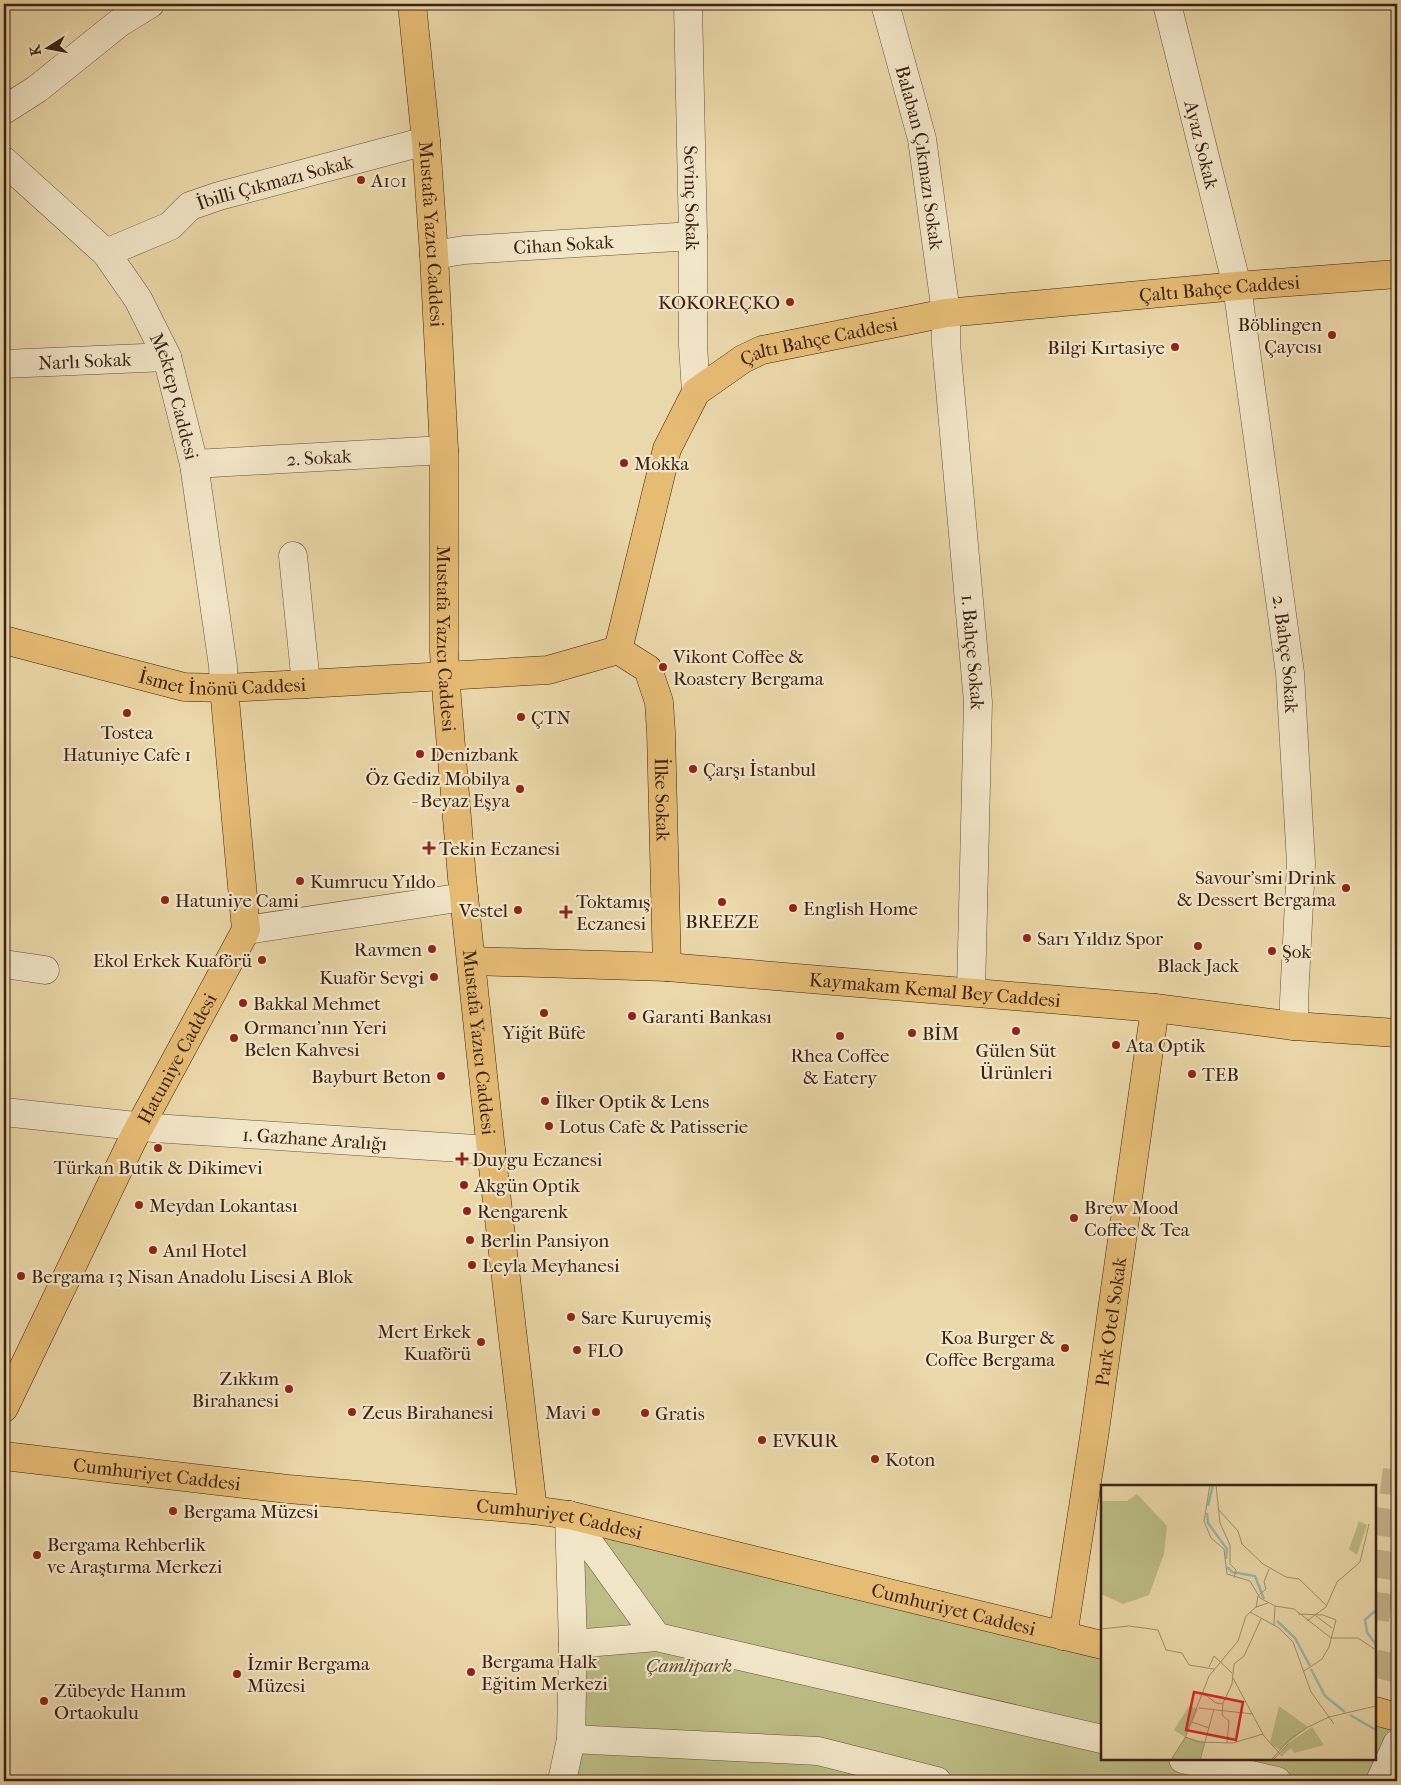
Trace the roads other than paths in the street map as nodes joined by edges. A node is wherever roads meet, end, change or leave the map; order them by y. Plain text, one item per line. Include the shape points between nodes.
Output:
1 (150, 4) edge
2 (412, 4) edge
3 (688, 4) edge
4 (885, 4) edge
5 (1167, 4) edge
6 (4, 110) edge
7 (426, 141) junction
8 (4, 161) edge
9 (693, 236) junction
10 (106, 253) junction
11 (434, 255) junction
12 (1397, 274) edge
13 (1237, 286) junction
14 (946, 313) junction
15 (167, 357) junction
16 (4, 364) edge
17 (696, 392) junction
18 (444, 450) junction
19 (194, 464) junction
20 (292, 556) dead end
21 (4, 640) edge
22 (618, 650) junction
23 (445, 676) junction
24 (306, 684) junction
25 (224, 688) junction
26 (464, 897) junction
27 (246, 930) junction
28 (472, 961) junction
29 (4, 964) edge
30 (666, 967) junction
31 (45, 970) dead end
32 (970, 992) junction
33 (1155, 1008) junction
34 (1294, 1026) junction
35 (1397, 1033) edge
36 (4, 1112) edge
37 (139, 1126) junction
38 (491, 1150) junction
39 (4, 1408) edge
40 (4, 1456) edge
41 (533, 1510) junction
42 (569, 1516) junction
43 (1063, 1636) junction
44 (658, 1638) junction
45 (573, 1644) junction
46 (1101, 1645) edge
47 (1376, 1711) edge
48 (1397, 1718) edge
49 (571, 1739) junction
50 (1101, 1740) edge
51 (1397, 1744) edge
52 (818, 1751) junction
53 (1187, 1760) edge
54 (699, 1764) dead end
55 (562, 1781) edge
56 (936, 1781) edge
57 (1277, 1781) edge
58 (1380, 1781) edge

1 - 6 street via 119,23
2 - 7 main road, Mustafa Yazıcı Caddesi
3 - 9 street, Sevinç Sokak
4 - 14 street, Balaban Çıkmazı Sokak via 922,139
5 - 13 street, Ayaz Sokak
7 - 10 street, İbilli Çıkmazı Sokak via 190,206 170,226
7 - 11 main road, Mustafa Yazıcı Caddesi
8 - 10 street, Mektep Caddesi
9 - 11 street, Cihan Sokak via 464,250
9 - 17 street, Sevinç Sokak
10 - 15 street, Mektep Caddesi via 138,299
11 - 18 main road, Mustafa Yazıcı Caddesi
12 - 13 main road, Çaltı Bahçe Caddesi
13 - 14 main road, Çaltı Bahçe Caddesi
13 - 34 street, 2. Bahçe Sokak via 1290,673 1301,863
14 - 17 main road, Çaltı Bahçe Caddesi via 762,350 742,359
14 - 32 street, 1. Bahçe Sokak via 946,344 978,702
15 - 16 street, Narlı Sokak
15 - 19 street, Mektep Caddesi
17 - 22 main road, Çaltı Bahçe Caddesi via 667,449
18 - 19 street, 2. Sokak
18 - 23 main road, Mustafa Yazıcı Caddesi
19 - 25 street, Mektep Caddesi
20 - 24 street
21 - 25 main road, İsmet İnönü Caddesi via 184,688
22 - 23 main road via 548,670
22 - 30 main road, İlke Sokak via 648,669 659,702
23 - 24 main road, İsmet İnönü Caddesi
23 - 26 main road, Mustafa Yazıcı Caddesi
24 - 25 main road, İsmet İnönü Caddesi
25 - 27 main road
26 - 27 street
26 - 28 main road, Mustafa Yazıcı Caddesi
27 - 37 main road, Hatuniye Caddesi
28 - 30 main road, Kaymakam Kemal Bey Caddesi
28 - 38 main road, Mustafa Yazıcı Caddesi
29 - 31 street
30 - 32 main road, Kaymakam Kemal Bey Caddesi
32 - 33 main road, Kaymakam Kemal Bey Caddesi
33 - 34 main road, Kaymakam Kemal Bey Caddesi
33 - 43 main road, Park Otel Sokak
34 - 35 main road, Kaymakam Kemal Bey Caddesi
36 - 37 street, 1. Gazhane Aralığı
37 - 38 street, 1. Gazhane Aralığı
37 - 39 main road, Hatuniye Caddesi
38 - 41 main road, Mustafa Yazıcı Caddesi
40 - 41 main road, Cumhuriyet Caddesi via 288,1489
41 - 42 main road, Cumhuriyet Caddesi
42 - 43 main road, Cumhuriyet Caddesi
42 - 44 street
42 - 45 street
43 - 46 main road, Cumhuriyet Caddesi
44 - 45 street
44 - 50 street
45 - 49 street
47 - 48 main road
49 - 52 street
49 - 55 street
51 - 58 street
52 - 54 street
52 - 56 street
53 - 57 street

